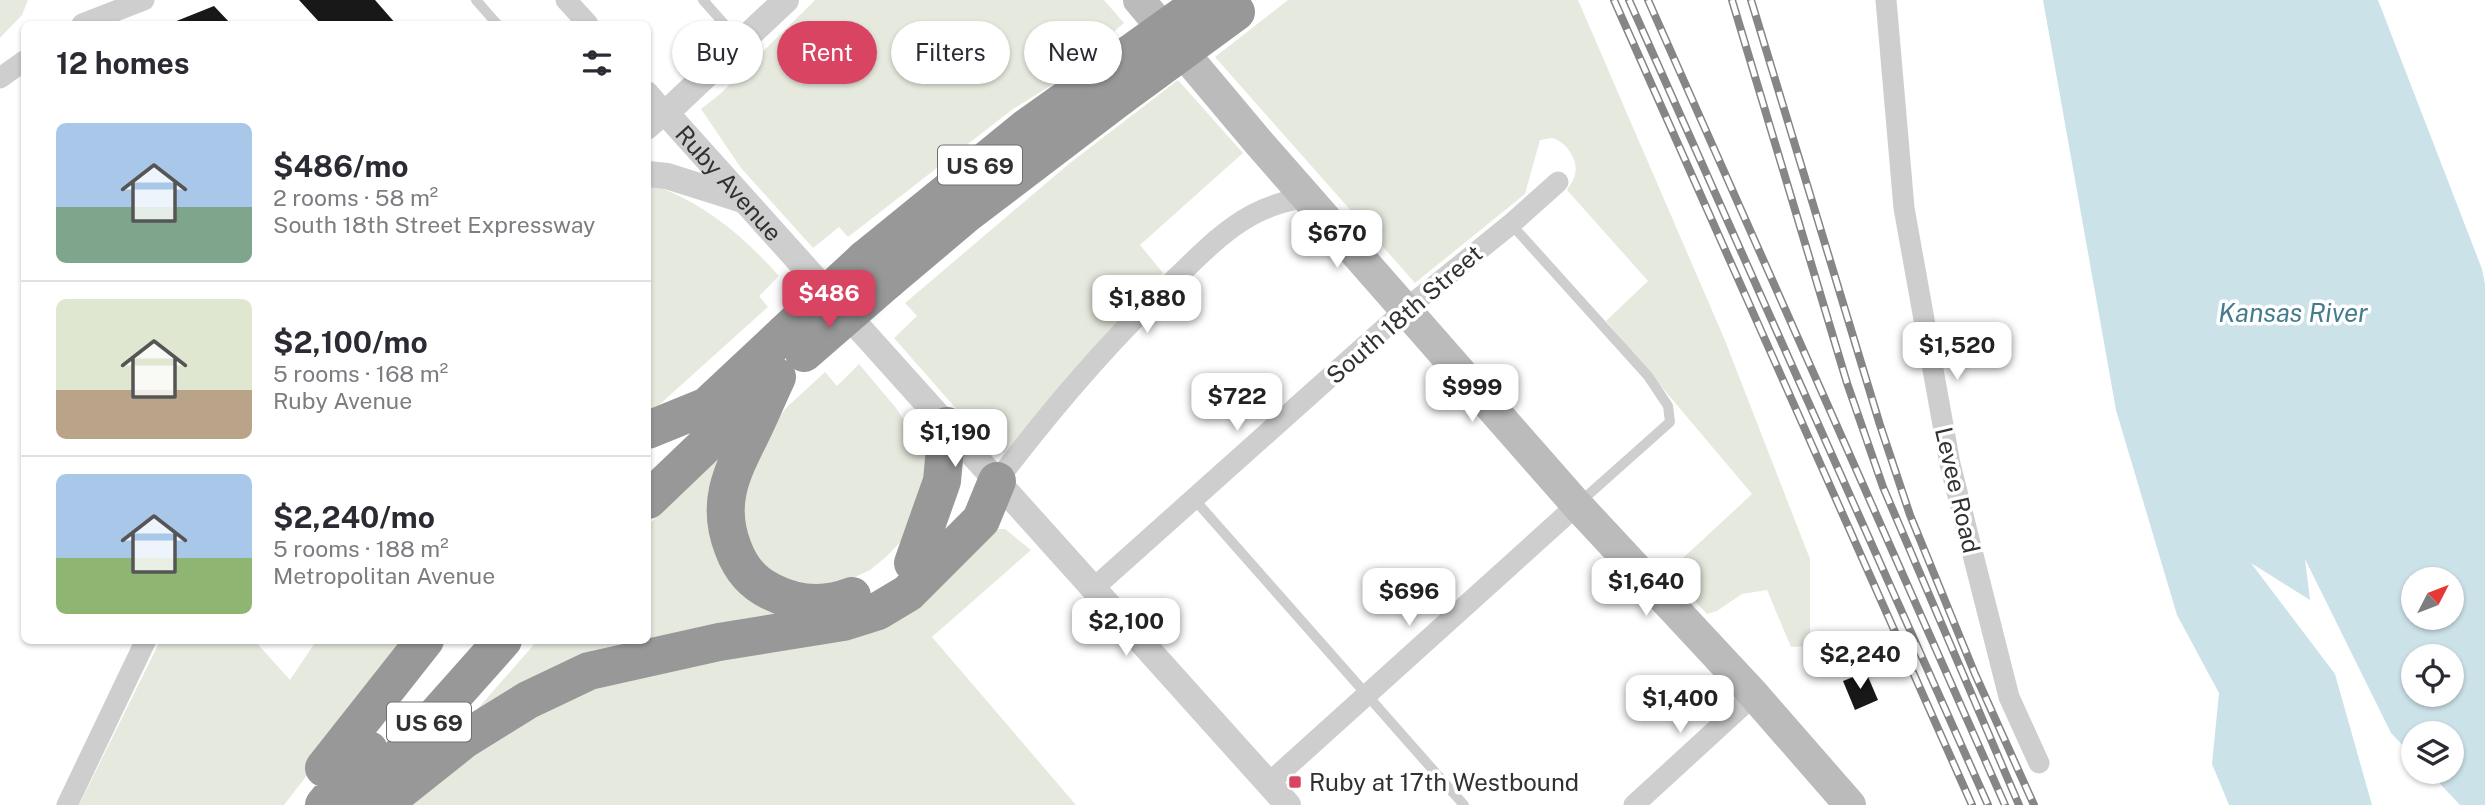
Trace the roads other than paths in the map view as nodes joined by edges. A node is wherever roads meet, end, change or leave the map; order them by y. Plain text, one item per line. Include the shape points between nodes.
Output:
1 (144, 0) edge
2 (476, 0) edge
3 (566, 0) edge
4 (703, 0) edge
5 (1139, 0) edge
6 (1886, 0) edge
7 (778, 3) edge
8 (1231, 4) edge
9 (112, 6) edge
10 (87, 21) edge
11 (494, 21) edge
12 (584, 21) edge
13 (722, 21) edge
14 (761, 21) edge
15 (21, 63) edge
16 (0, 78) edge
17 (697, 84) edge
18 (651, 102) edge
19 (657, 121) edge
20 (651, 174) edge
21 (1558, 182) dead end
22 (1308, 196) junction
23 (747, 201) junction
24 (1511, 224) junction
25 (1406, 309) junction
26 (788, 354) junction
27 (707, 406) junction
28 (947, 426) junction
29 (651, 429) edge
30 (651, 462) edge
31 (997, 481) junction
32 (651, 497) edge
33 (1194, 499) junction
34 (1577, 505) junction
35 (914, 563) junction
36 (1095, 587) junction
37 (144, 644) edge
38 (422, 644) edge
39 (466, 644) edge
40 (499, 644) edge
41 (1367, 694) junction
42 (1754, 695) junction
43 (2039, 763) dead end
44 (1269, 783) junction
45 (67, 805) edge
46 (303, 805) edge
47 (324, 805) edge
48 (357, 805) edge
49 (382, 805) edge
50 (1289, 805) edge
51 (1464, 805) edge
52 (1634, 805) edge
53 (1850, 805) edge

1 - 9 street
2 - 11 lane
3 - 12 street
4 - 13 lane
5 - 22 main road
6 - 43 street, Levee Road via 1904,208 1951,464 2008,697
7 - 14 street
8 - 26 highway, US 69, bridge via 1110,86 1026,128
9 - 10 street
15 - 16 street
17 - 19 street
18 - 19 street, Ruby Avenue
19 - 23 street, Ruby Avenue
20 - 23 street
21 - 24 street, South 18th Street
22 - 25 main road
22 - 31 street via 1251,215 1219,237 1137,314 1044,418
23 - 28 street, Ruby Avenue
24 - 25 street, South 18th Street
24 - 34 lane via 1648,376 1668,406 1670,422
25 - 33 street, South 18th Street
25 - 34 main road
26 - 27 highway, US 69
26 - 32 highway, US 69
26 - 35 highway via 727,489 724,516 738,562 757,585 784,599 814,605 848,598 887,582
27 - 29 highway
27 - 30 highway, US 69
28 - 31 street, Ruby Avenue
28 - 35 highway via 942,481
31 - 35 highway via 968,504
31 - 36 street, Ruby Avenue
31 - 49 highway via 981,520 908,593 878,611 843,622 719,642 589,671 465,738
33 - 36 street, South 18th Street
33 - 41 lane
34 - 41 street
34 - 42 main road
36 - 44 street, Ruby Avenue
37 - 45 street
38 - 46 highway via 320,773
39 - 47 highway, US 69
40 - 48 highway, US 69
41 - 44 street
41 - 51 lane
42 - 52 street
42 - 53 main road
44 - 50 street, Ruby Avenue

